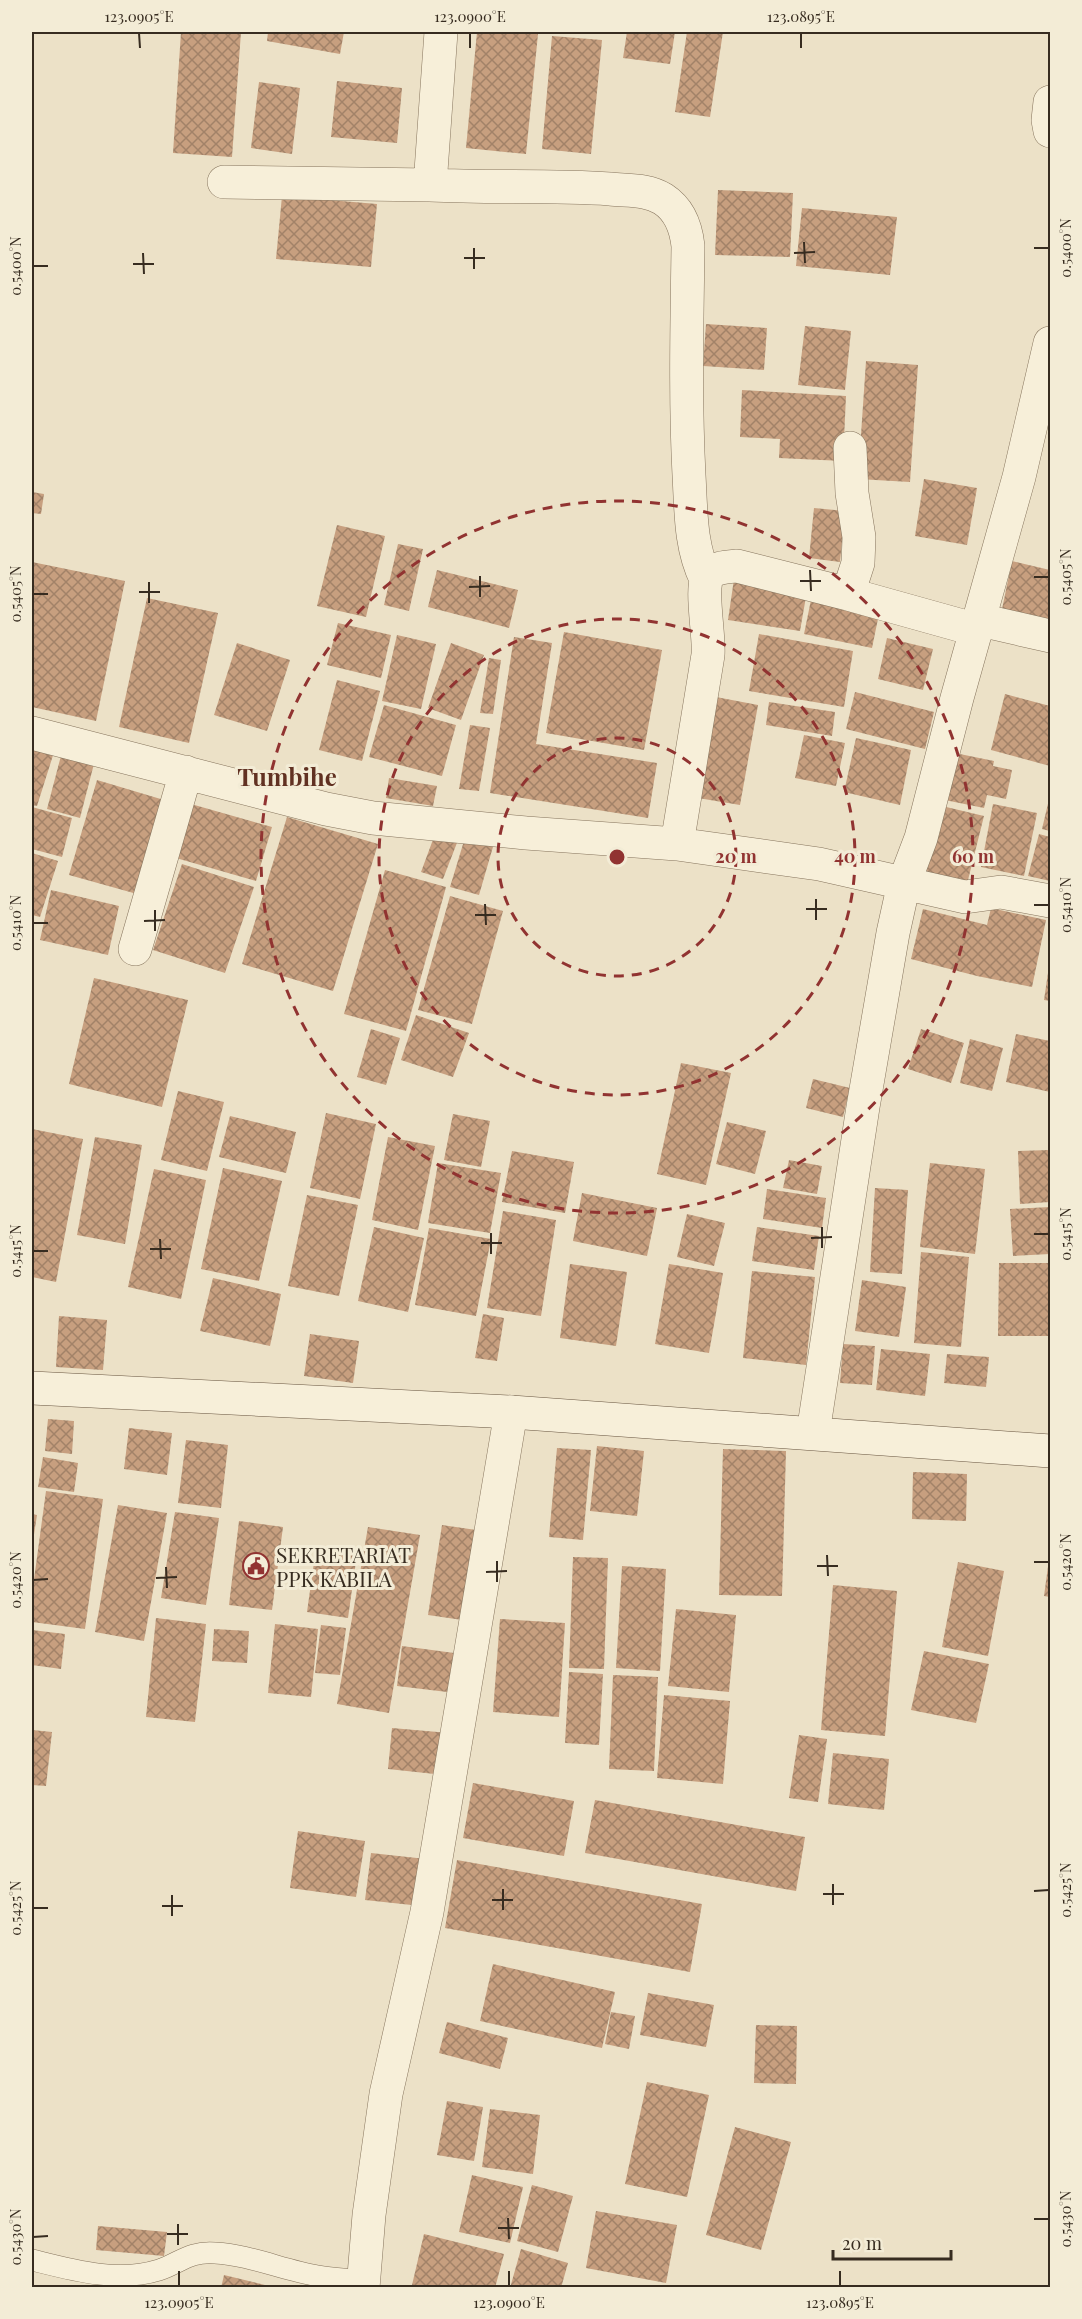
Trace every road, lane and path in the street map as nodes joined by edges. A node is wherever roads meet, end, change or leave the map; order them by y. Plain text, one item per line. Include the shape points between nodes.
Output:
1 (441, 32) edge
2 (1050, 102) edge
3 (1050, 131) edge
4 (224, 182) dead end
5 (430, 185) junction
6 (1050, 343) edge
7 (850, 448) dead end
8 (706, 579) junction
9 (848, 594) junction
10 (978, 625) junction
11 (1050, 636) edge
12 (32, 733) edge
13 (186, 772) junction
14 (677, 844) junction
15 (904, 883) junction
16 (1050, 901) edge
17 (135, 949) dead end
18 (32, 1388) edge
19 (511, 1412) junction
20 (813, 1433) junction
21 (1050, 1451) edge
22 (32, 2260) edge
23 (363, 2284) edge

1 - 5 street
2 - 3 street
4 - 5 street
5 - 8 street via 648,192 678,213 688,246 691,507 696,555
6 - 10 street via 1020,477
7 - 9 street via 859,537 858,563
8 - 9 street via 711,572 737,566
8 - 14 street via 703,591 710,639
9 - 10 street
10 - 11 street
10 - 15 street via 921,838
12 - 13 street
13 - 14 street via 373,818
13 - 17 street
14 - 15 street via 819,864
15 - 16 street via 965,897 1001,892
15 - 20 street via 863,1107
18 - 19 street
19 - 20 street
19 - 23 street via 427,1912 386,2094
20 - 21 street
22 - 23 lane via 105,2275 138,2274 159,2270 188,2256 213,2253

